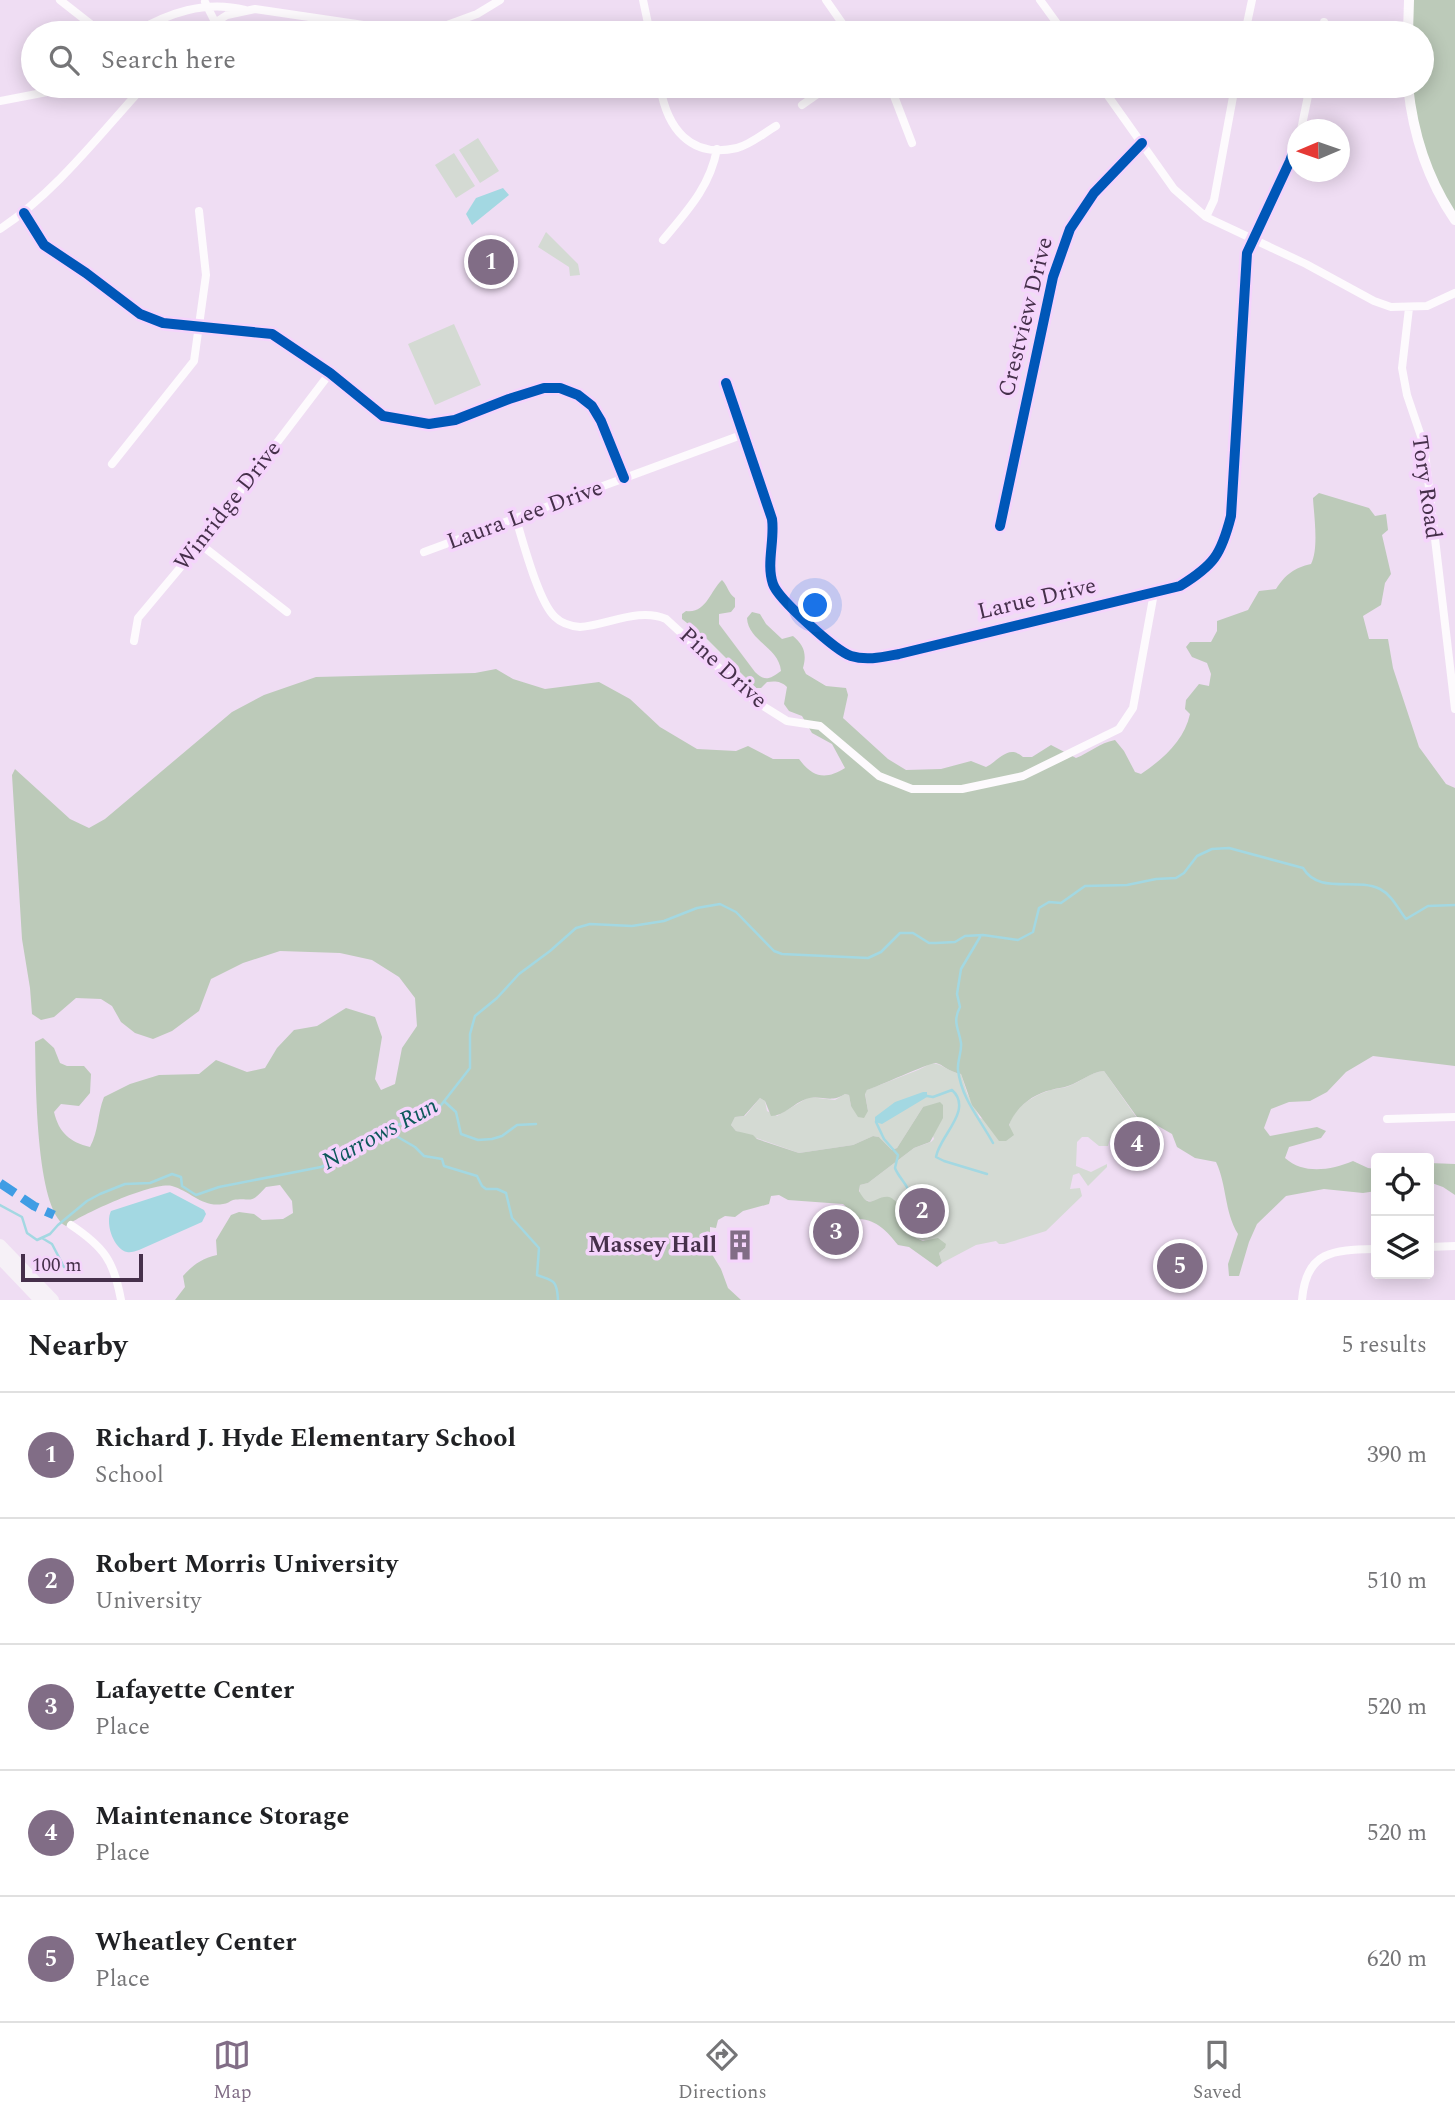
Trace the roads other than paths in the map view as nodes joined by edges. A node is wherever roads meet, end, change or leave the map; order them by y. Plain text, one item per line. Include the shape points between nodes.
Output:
1 (60, 0) edge
2 (500, 0) edge
3 (643, 0) edge
4 (826, 0) edge
5 (1040, 0) edge
6 (1252, 0) edge
7 (1409, 0) edge
8 (205, 2) junction
9 (245, 10) junction
10 (87, 21) edge
11 (155, 21) edge
12 (214, 21) edge
13 (217, 21) edge
14 (336, 21) edge
15 (458, 21) edge
16 (647, 21) edge
17 (841, 21) edge
18 (1055, 21) edge
19 (1248, 21) edge
20 (1408, 21) edge
21 (21, 97) edge
22 (133, 98) edge
23 (662, 98) edge
24 (812, 98) edge
25 (895, 98) edge
26 (1110, 98) edge
27 (1233, 98) edge
28 (1307, 98) edge
29 (1409, 98) edge
30 (0, 101) edge
31 (802, 105) dead end
32 (1302, 119) edge
33 (776, 126) dead end
34 (1142, 142) junction
35 (912, 143) dead end
36 (717, 149) junction
37 (1287, 167) edge
38 (199, 211) dead end
39 (24, 213) junction
40 (1206, 217) junction
41 (1455, 220) edge
42 (0, 229) edge
43 (1253, 239) junction
44 (663, 240) dead end
45 (1455, 293) edge
46 (1409, 308) junction
47 (201, 325) junction
48 (330, 373) junction
49 (726, 383) dead end
50 (744, 434) junction
51 (112, 464) dead end
52 (624, 478) junction
53 (516, 519) junction
54 (1000, 526) dead end
55 (200, 544) junction
56 (424, 552) dead end
57 (1154, 593) junction
58 (287, 612) dead end
59 (134, 641) dead end
60 (1455, 709) edge
61 (1455, 1116) edge
62 (1387, 1119) dead end
63 (71, 1225) dead end
64 (0, 1245) edge
65 (1455, 1246) edge
66 (1434, 1247) edge
67 (1371, 1249) edge
68 (0, 1258) edge
69 (40, 1300) edge
70 (53, 1300) edge
71 (121, 1300) edge
72 (1301, 1300) edge

1 - 10 street
2 - 15 street
3 - 16 street
4 - 17 street
5 - 18 street
6 - 19 street
7 - 20 street
8 - 9 street
8 - 11 street
8 - 12 street
9 - 13 street
9 - 14 street
21 - 30 street
22 - 39 street
23 - 36 street via 678,135 704,150
24 - 31 street
25 - 35 street
26 - 34 street
27 - 40 street via 1214,200
28 - 32 street
29 - 41 street via 1424,160
33 - 36 street via 739,148
34 - 40 street via 1174,189
34 - 54 street, Crestview Drive via 1094,193 1070,229 1053,277
36 - 44 street via 701,193
37 - 43 street, Larue Drive
38 - 47 street via 206,275
39 - 42 street
39 - 47 street via 44,245 139,314 163,323
40 - 43 street
43 - 46 street via 1374,301
43 - 57 street, Larue Drive via 1247,253 1231,516 1224,543 1203,572 1180,586
45 - 46 street via 1427,306
46 - 60 street, Tory Road via 1402,368 1424,445
47 - 48 street via 272,334
47 - 51 street via 194,361
48 - 52 street via 383,415 429,424 455,420 537,389 569,391 597,413
48 - 55 street, Winridge Drive
49 - 50 street, Larue Drive
50 - 52 street, Laura Lee Drive
50 - 57 street, Larue Drive via 772,519 775,589 831,644 852,657 899,654
52 - 53 street, Laura Lee Drive
53 - 56 street, Laura Lee Drive
53 - 57 street, Pine Drive via 541,593 556,619 580,627 649,614 666,619 755,701 787,722 820,726 879,776 912,789 962,789 1023,776 1119,729 1133,708
55 - 58 street
55 - 59 street, Winridge Drive via 138,618
61 - 62 street
63 - 71 street via 107,1255
64 - 70 main road
65 - 66 street
67 - 72 street via 1338,1251 1318,1260 1307,1272
68 - 69 main road

